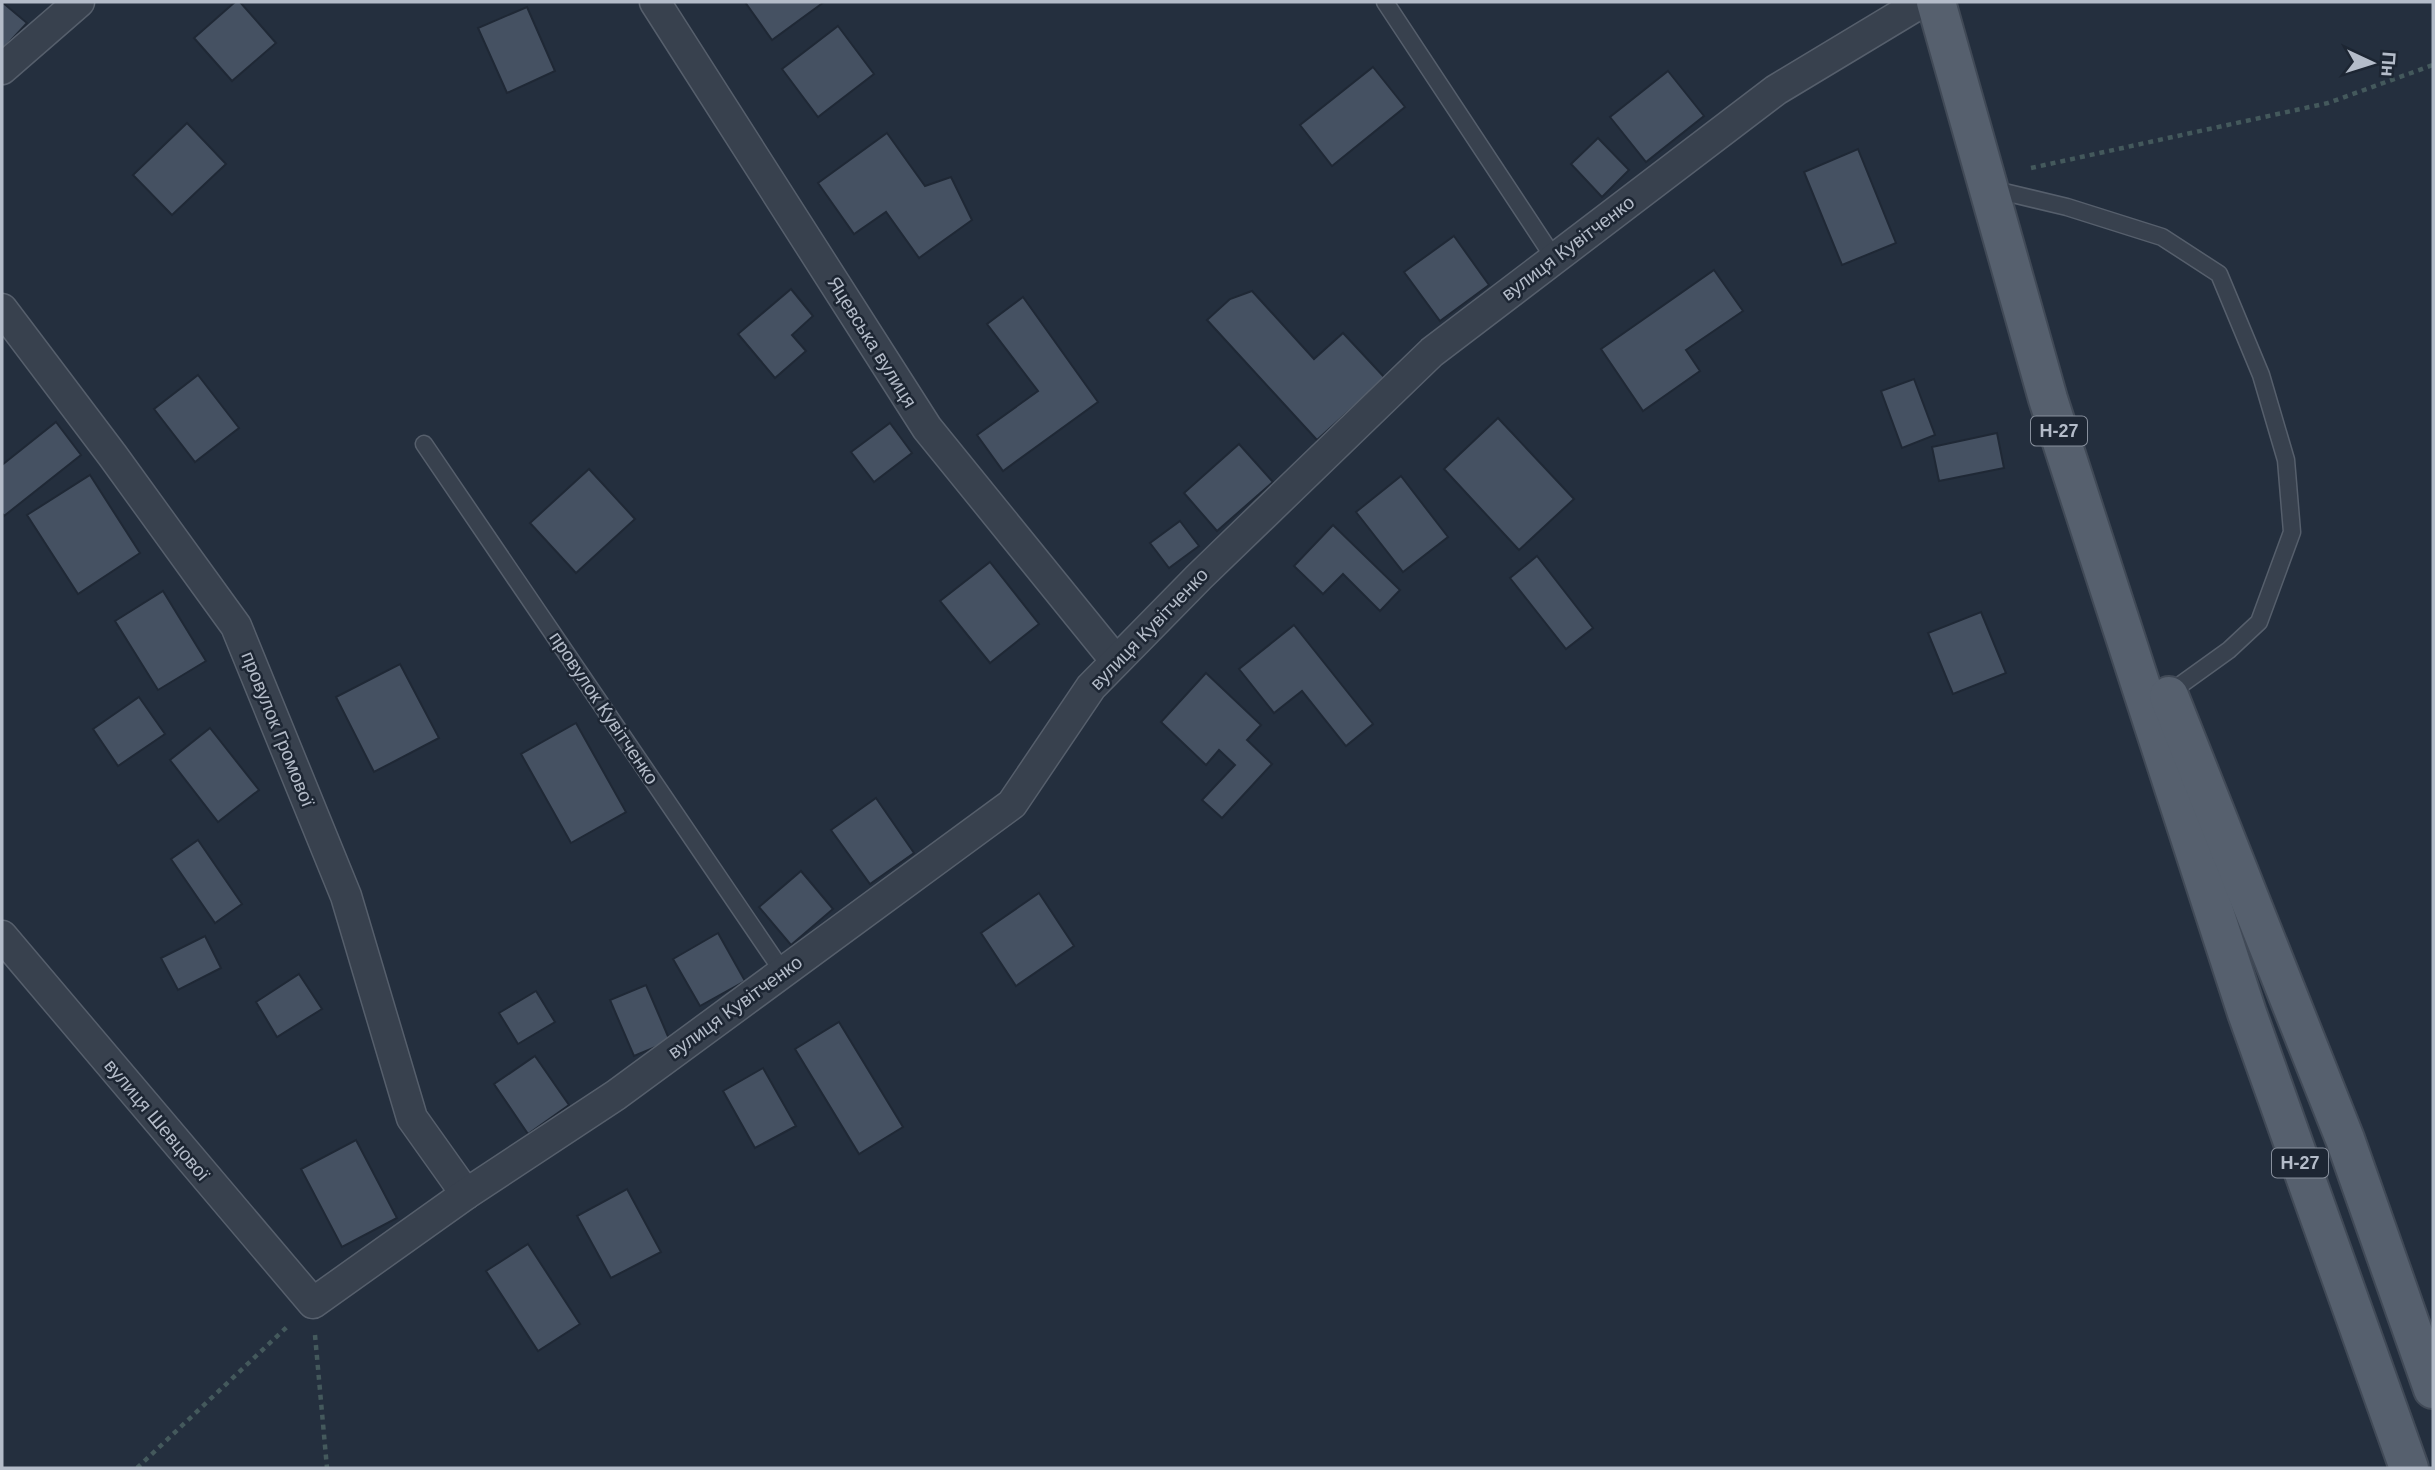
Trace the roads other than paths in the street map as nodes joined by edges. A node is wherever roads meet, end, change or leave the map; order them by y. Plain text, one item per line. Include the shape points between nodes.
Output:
1 (79, 2) edge
2 (655, 2) edge
3 (1385, 2) edge
4 (1922, 2) edge
5 (1936, 2) edge
6 (1942, 2) edge
7 (2, 69) edge
8 (1995, 186) junction
9 (1554, 258) junction
10 (2, 309) edge
11 (425, 444) dead end
12 (1116, 661) junction
13 (2158, 699) junction
14 (2, 936) edge
15 (783, 972) junction
16 (466, 1194) junction
17 (313, 1303) joint
18 (2433, 1389) edge
19 (2409, 1468) edge

1 - 7 street
2 - 12 street, Яцевська вулиця via 927,428
3 - 9 lane
4 - 9 street, вулиця Кувітченко via 1776,90
5 - 8 main road, Н-27
6 - 8 main road, Н-27
8 - 13 main road, Н-27 via 2048,399
8 - 13 lane via 2162,237 2219,274 2262,375 2286,460 2292,532 2259,622 2229,650
9 - 12 street, вулиця Кувітченко via 1433,352
10 - 16 street, провулок Громової via 236,626 346,896 412,1118
11 - 15 lane, провулок Кувітченко
12 - 15 street, вулиця Кувітченко via 1091,687 1012,804
13 - 18 main road, Н-27 via 2345,1139
13 - 19 main road, Н-27 via 2247,1013
14 - 17 street, вулиця Шевцової
15 - 16 street, вулиця Кувітченко via 616,1095
16 - 17 street, вулиця Кувітченко

